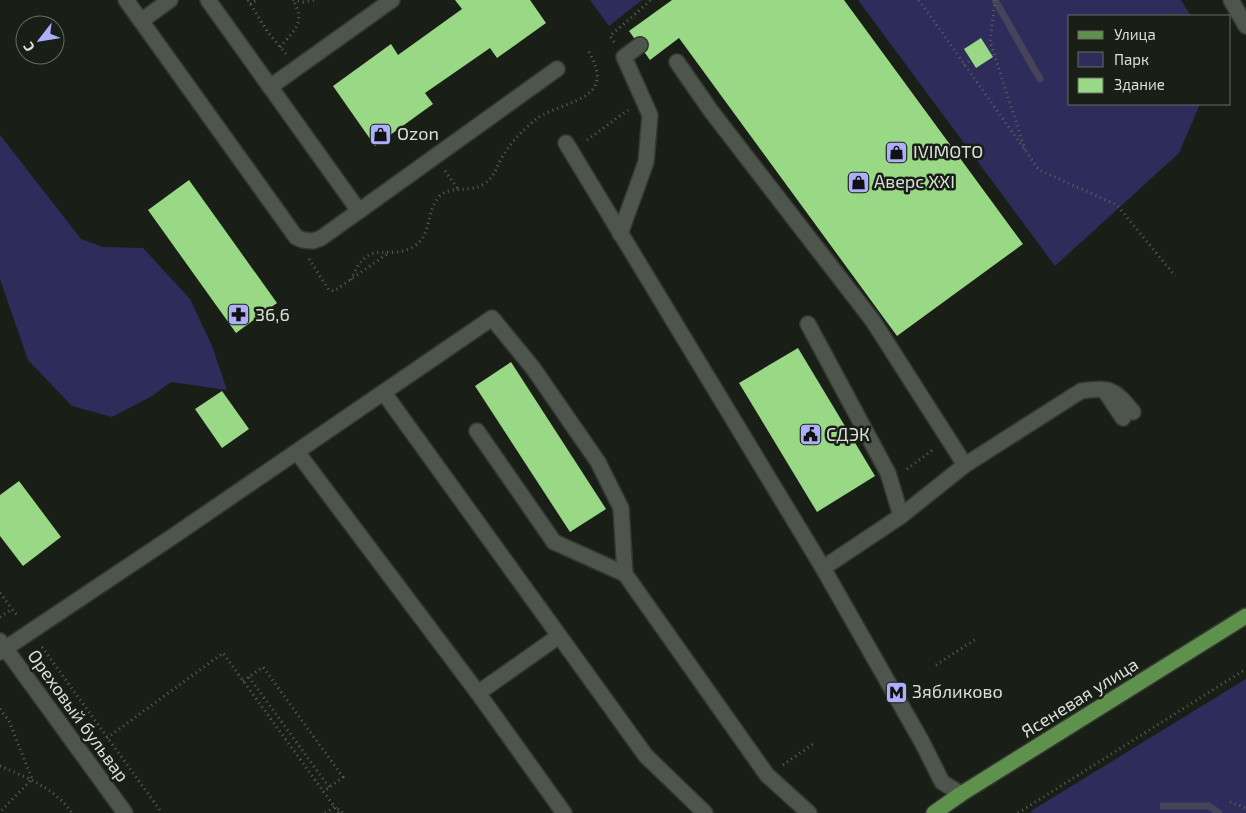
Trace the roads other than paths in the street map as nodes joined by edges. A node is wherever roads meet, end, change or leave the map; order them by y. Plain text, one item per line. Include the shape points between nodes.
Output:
1 (126, 0) edge
2 (170, 0) edge
3 (208, 0) edge
4 (392, 0) edge
5 (1231, 0) edge
6 (141, 21) junction
7 (1246, 26) edge
8 (640, 46) dead end
9 (677, 62) dead end
10 (557, 70) dead end
11 (270, 87) junction
12 (568, 148) road end
13 (359, 211) junction
14 (620, 234) junction
15 (808, 324) dead end
16 (384, 393) junction
17 (1128, 415) dead end
18 (477, 431) dead end
19 (297, 452) junction
20 (965, 465) junction
21 (901, 516) junction
22 (823, 568) junction
23 (625, 574) junction
24 (1246, 616) edge
25 (559, 636) junction
26 (2, 647) edge
27 (478, 693) junction
28 (961, 794) junction
29 (125, 813) edge
30 (564, 813) edge
31 (705, 813) edge
32 (809, 813) edge
33 (934, 813) edge

1 - 6 street
2 - 6 street
3 - 11 street
4 - 11 street
5 - 7 street
6 - 13 street via 293,233 302,240 314,241
8 - 14 street via 624,57 650,115 646,162
9 - 20 street via 873,321
10 - 13 street
11 - 13 street
12 - 14 street
14 - 22 street
15 - 21 street via 883,464
16 - 19 street
16 - 23 street via 492,318 533,368 598,462 621,508
16 - 25 street
17 - 20 street via 1120,396 1103,388 1081,391
18 - 23 street via 554,542
19 - 26 street
19 - 27 street
20 - 21 street
21 - 22 street
22 - 28 street via 942,782
23 - 32 street via 767,775
24 - 28 main road, Ясеневая улица
25 - 27 street
25 - 31 street via 646,756
26 - 29 street, Ореховый бульвар
27 - 30 street
28 - 33 main road, Ясеневая улица

